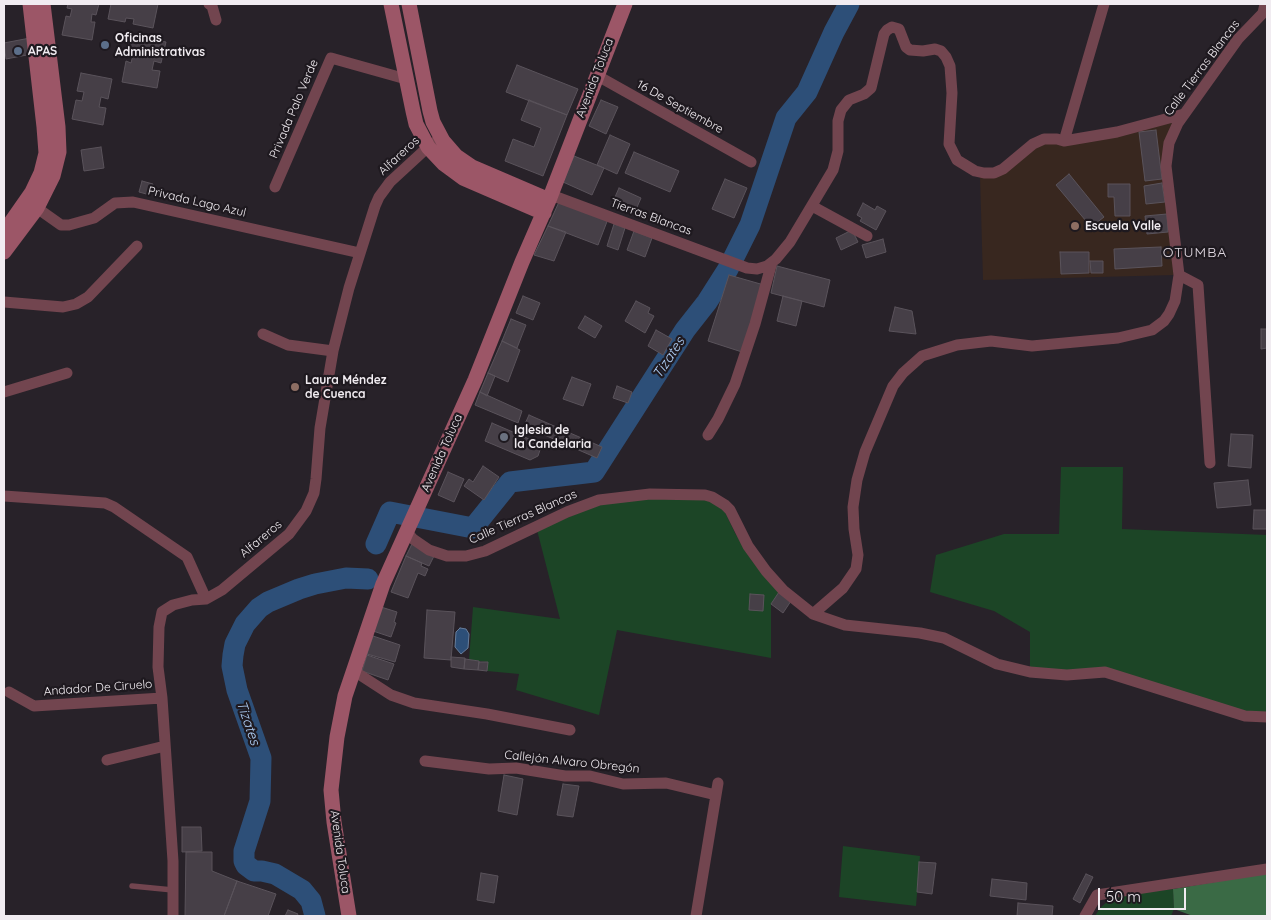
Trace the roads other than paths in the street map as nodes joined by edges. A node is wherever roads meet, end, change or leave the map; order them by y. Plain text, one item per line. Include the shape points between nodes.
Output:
1 (30, 4) edge
2 (43, 4) edge
3 (209, 4) edge
4 (391, 4) edge
5 (409, 4) edge
6 (625, 4) edge
7 (1104, 4) edge
8 (1265, 4) edge
9 (216, 20) dead end
10 (596, 75) junction
11 (406, 79) junction
12 (1184, 114) junction
13 (442, 138) junction
14 (1064, 141) junction
15 (428, 146) junction
16 (751, 162) dead end
17 (275, 187) dead end
18 (548, 203) junction
19 (812, 206) junction
20 (37, 208) junction
21 (4, 232) edge
22 (867, 236) dead end
23 (137, 246) dead end
24 (4, 252) edge
25 (360, 253) junction
26 (772, 262) junction
27 (1179, 275) junction
28 (4, 302) edge
29 (263, 334) dead end
30 (333, 351) junction
31 (67, 373) dead end
32 (4, 392) edge
33 (708, 435) dead end
34 (1210, 463) dead end
35 (4, 496) edge
36 (411, 522) junction
37 (206, 599) junction
38 (813, 614) junction
39 (354, 671) junction
40 (9, 692) dead end
41 (162, 698) junction
42 (1267, 717) edge
43 (570, 730) dead end
44 (165, 746) junction
45 (107, 760) dead end
46 (425, 761) dead end
47 (1267, 868) edge
48 (132, 886) dead end
49 (173, 890) junction
50 (173, 916) edge
51 (349, 916) edge
52 (696, 916) edge
53 (1085, 916) edge

1 - 21 main road via 46,153 32,192
2 - 20 main road via 59,152 53,176
3 - 9 street
4 - 11 main road
5 - 13 main road via 427,99 433,122
6 - 10 main road, Avenida Toluca
7 - 14 street
8 - 12 street, Calle Tierras Blancas via 1263,13 1238,39
10 - 16 street, 16 De Septiembre
10 - 18 main road, Avenida Toluca
11 - 15 main road via 416,124
11 - 17 street, Privada Palo Verde via 330,58
12 - 14 street via 1117,132
12 - 27 street, Calle Tierras Blancas via 1169,143 1166,166
13 - 15 street, Alfareros
13 - 18 main road via 456,156 472,167
14 - 19 street via 1051,138 1038,141 994,173 975,171 962,164 953,155 949,144 952,93 949,61 939,50 906,48 899,29 892,27 884,34 871,88 850,100 841,110 833,170
15 - 18 main road via 463,178
15 - 25 street, Alfareros via 384,189
18 - 26 street, Tierras Blancas via 752,269
18 - 36 main road, Avenida Toluca via 475,380
19 - 22 street
19 - 26 street via 783,251
20 - 24 main road
20 - 25 street, Privada Lago Azul via 61,225 69,225 94,218 115,203 133,202
23 - 28 street via 88,297 76,304 63,307
25 - 30 street, Alfareros
26 - 33 street via 735,384
27 - 34 street via 1198,285
27 - 38 street, Calle Tierras Blancas via 1175,301 1169,314 1158,327 1146,333 1032,346 990,341 957,345 922,356 903,373 893,386 865,452 857,480 853,512 858,554 856,569 843,588
29 - 30 street via 288,345
30 - 37 street, Alfareros via 320,428 314,493 306,511 296,528 282,541 222,590
31 - 32 street
35 - 37 street via 105,503 114,507 187,558
36 - 38 street, Calle Tierras Blancas via 413,539 429,550 447,556 466,556 485,551 599,500 650,494 705,495 730,510 748,546 766,571
36 - 39 main road, Avenida Toluca via 382,584
37 - 41 street, Alfareros via 173,605 162,612 158,667
38 - 42 street via 845,625 944,638 997,664 1030,672 1067,675 1105,672 1245,716
39 - 43 street via 390,695 414,703
39 - 51 main road, Avenida Toluca via 337,737 331,790
40 - 41 street, Andador De Ciruelo via 34,706
41 - 44 street, Alfareros
44 - 45 street
44 - 49 street, Alfareros
46 - 52 street, Callejón Alvaro Obregón via 590,776 623,784 666,783 717,789
47 - 53 street via 1096,895
48 - 49 lane
49 - 50 street, Alfareros

